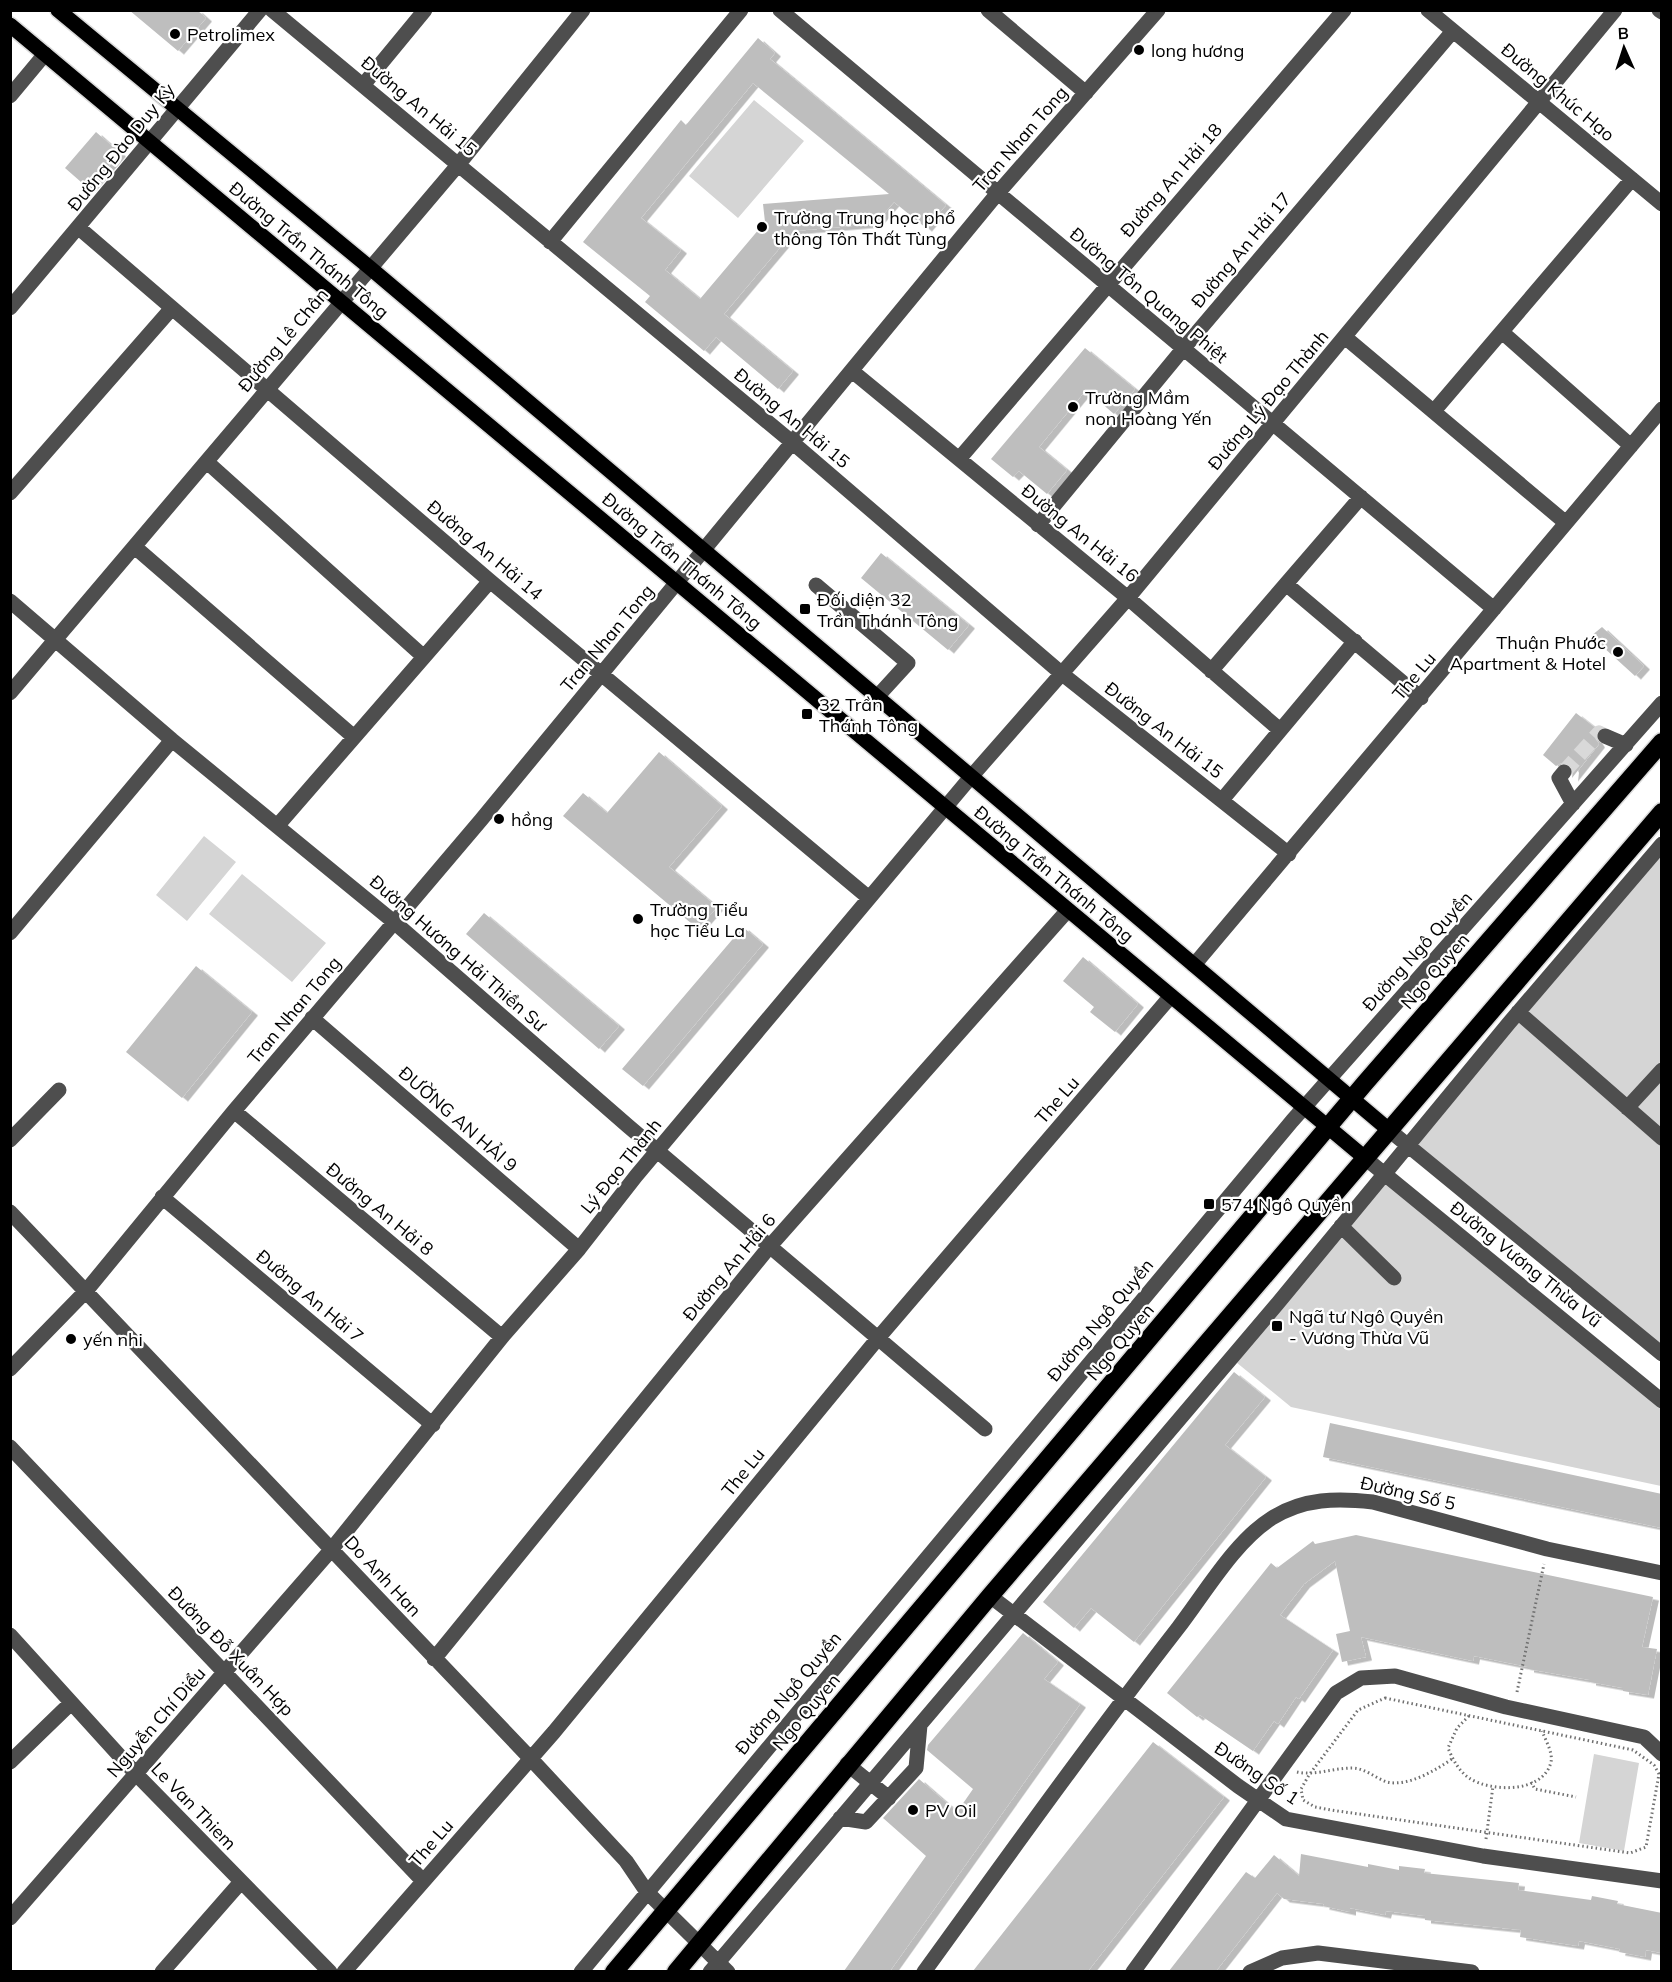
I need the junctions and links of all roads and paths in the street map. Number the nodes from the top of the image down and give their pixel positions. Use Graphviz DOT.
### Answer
graph roads {
  1 [pos="58,10"];
  2 [pos="260,10"];
  3 [pos="272,10"];
  4 [pos="425,10"];
  5 [pos="583,10"];
  6 [pos="741,10"];
  7 [pos="780,10"];
  8 [pos="988,10"];
  9 [pos="1158,10"];
  10 [pos="1344,10"];
  11 [pos="1428,10"];
  12 [pos="1615,10"];
  13 [pos="10,25"];
  14 [pos="1453,31"];
  15 [pos="45,54"];
  16 [pos="364,84"];
  17 [pos="1086,93"];
  18 [pos="10,96"];
  19 [pos="1540,102"];
  20 [pos="177,108"];
  21 [pos="149,141"];
  22 [pos="458,165"];
  23 [pos="1632,179"];
  24 [pos="997,194"];
  25 [pos="1662,204"];
  26 [pos="80,228"];
  27 [pos="550,242"];
  28 [pos="369,267"];
  29 [pos="1107,285"];
  30 [pos="341,301"];
  31 [pos="10,308"];
  32 [pos="172,308"];
  33 [pos="1502,332"];
  34 [pos="1346,338"];
  35 [pos="1183,348"];
  36 [pos="852,371"];
  37 [pos="267,390"];
  38 [pos="1662,409"];
  39 [pos="1434,411"];
  40 [pos="1273,423"];
  41 [pos="793,443"];
  42 [pos="1631,446"];
  43 [pos="960,459"];
  44 [pos="207,462"];
  45 [pos="10,492"];
  46 [pos="1361,497"];
  47 [pos="1566,523"];
  48 [pos="1038,525"];
  49 [pos="136,548"];
  50 [pos="704,551"];
  51 [pos="490,580"];
  52 [pos="678,583"];
  53 [pos="1286,584"];
  54 [pos="816,585"];
  55 [pos="1128,598"];
  56 [pos="10,601"];
  57 [pos="1494,609"];
  58 [pos="54,639"];
  59 [pos="1355,641"];
  60 [pos="423,657"];
  61 [pos="1211,671"];
  62 [pos="603,674"];
  63 [pos="1061,674"];
  64 [pos="10,693"];
  65 [pos="876,698"];
  66 [pos="1421,698"];
  67 [pos="1662,704"];
  68 [pos="1280,730"];
  69 [pos="1605,736"];
  70 [pos="354,737"];
  71 [pos="172,740"];
  72 [pos="1662,742"];
  73 [pos="1626,745"];
  74 [pos="1564,772"];
  75 [pos="970,778"];
  76 [pos="1222,800"];
  77 [pos="1573,804"];
  78 [pos="946,810"];
  79 [pos="1662,812"];
  80 [pos="278,825"];
  81 [pos="1662,844"];
  82 [pos="1289,854"];
  83 [pos="869,898"];
  84 [pos="1068,910"];
  85 [pos="394,922"];
  86 [pos="10,933"];
  87 [pos="1194,965"];
  88 [pos="1171,996"];
  89 [pos="1518,1012"];
  90 [pos="312,1018"];
  91 [pos="1662,1070"];
  92 [pos="1330,1079"];
  93 [pos="59,1090"];
  94 [pos="1353,1099"];
  95 [pos="1305,1106"];
  96 [pos="1627,1108"];
  97 [pos="234,1111"];
  98 [pos="1329,1127"];
  99 [pos="1389,1130"];
  100 [pos="1662,1138"];
  101 [pos="10,1140"];
  102 [pos="1407,1147"];
  103 [pos="657,1151"];
  104 [pos="1365,1158"];
  105 [pos="1384,1174"];
  106 [pos="162,1197"];
  107 [pos="10,1212"];
  108 [pos="1341,1226"];
  109 [pos="770,1246"];
  110 [pos="579,1249"];
  111 [pos="1394,1278"];
  112 [pos="86,1291"];
  113 [pos="502,1337"];
  114 [pos="879,1337"];
  115 [pos="1662,1354"];
  116 [pos="10,1369"];
  117 [pos="1662,1401"];
  118 [pos="433,1425"];
  119 [pos="985,1429"];
  120 [pos="10,1447"];
  121 [pos="1547,1549"];
  122 [pos="331,1550"];
  123 [pos="1662,1573"];
  124 [pos="990,1596"];
  125 [pos="1013,1614"];
  126 [pos="10,1635"];
  127 [pos="434,1659"];
  128 [pos="224,1672"];
  129 [pos="1122,1699"];
  130 [pos="71,1703"];
  131 [pos="1513,1709"];
  132 [pos="1469,1716"];
  133 [pos="920,1725"];
  134 [pos="1542,1731"];
  135 [pos="1662,1754"];
  136 [pos="531,1759"];
  137 [pos="1452,1759"];
  138 [pos="10,1762"];
  139 [pos="847,1764"];
  140 [pos="1281,1768"];
  141 [pos="137,1775"];
  142 [pos="1309,1775"];
  143 [pos="1531,1782"];
  144 [pos="870,1783"];
  145 [pos="1493,1786"];
  146 [pos="1576,1797"];
  147 [pos="889,1798"];
  148 [pos="1257,1800"];
  149 [pos="840,1818"];
  150 [pos="1487,1833"];
  151 [pos="1483,1856"];
  152 [pos="423,1881"];
  153 [pos="1661,1881"];
  154 [pos="240,1883"];
  155 [pos="647,1892"];
  156 [pos="666,1910"];
  157 [pos="10,1918"];
  158 [pos="699,1945"];
  159 [pos="719,1969"];
  160 [pos="162,1971"];
  161 [pos="330,1971"];
  162 [pos="344,1971"];
  163 [pos="581,1971"];
  164 [pos="614,1971"];
  165 [pos="676,1971"];
  166 [pos="924,1971"];
  167 [pos="1133,1971"];
  168 [pos="1250,1971"];
  169 [pos="1472,1971"];
  1 -- 20 [label="main road, Đường Trần Thánh Tông"];
  2 -- 20 [label="street, Đường Đào Duy Kỳ"];
  3 -- 16 [label="street, Đường An Hải 15"];
  4 -- 16 [label="street"];
  5 -- 22 [label="street, Đường Lê Chân"];
  6 -- 27 [label="street"];
  7 -- 24 [label="street, Đường Tôn Quang Phiệt"];
  8 -- 17 [label="street"];
  9 -- 17 [label="street, Tran Nhan Tong"];
  10 -- 29 [label="street, Đường An Hải 18"];
  11 -- 14 [label="street, Đường Khúc Hạo"];
  12 -- 19 [label="street, Đường Lý Đạo Thành"];
  13 -- 15 [label="main road, Đường Trần Thánh Tông"];
  14 -- 19 [label="street, Đường Khúc Hạo"];
  14 -- 35 [label="street, Đường An Hải 17"];
  15 -- 18 [label="street"];
  15 -- 21 [label="main road, Đường Trần Thánh Tông"];
  16 -- 22 [label="street, Đường An Hải 15"];
  17 -- 24 [label="street, Tran Nhan Tong"];
  19 -- 23 [label="street, Đường Khúc Hạo"];
  19 -- 34 [label="street, Đường Lý Đạo Thành"];
  20 -- 21 [label="street, Đường Đào Duy Kỳ"];
  20 -- 28 [label="main road, Đường Trần Thánh Tông"];
  21 -- 26 [label="street, Đường Đào Duy Kỳ"];
  21 -- 30 [label="main road, Đường Trần Thánh Tông"];
  22 -- 27 [label="street, Đường An Hải 15"];
  22 -- 28 [label="street, Đường Lê Chân"];
  23 -- 25 [label="street, Đường Khúc Hạo"];
  23 -- 33 [label="street"];
  24 -- 29 [label="street, Đường Tôn Quang Phiệt"];
  24 -- 36 [label="street, Tran Nhan Tong"];
  26 -- 31 [label="street, Đường Đào Duy Kỳ"];
  26 -- 32 [label="street, Đường An Hải 14"];
  27 -- 41 [label="street, Đường An Hải 15"];
  28 -- 30 [label="street, Đường Lê Chân"];
  28 -- 50 [label="main road, Đường Trần Thánh Tông"];
  29 -- 35 [label="street, Đường Tôn Quang Phiệt"];
  29 -- 43 [label="street, Đường An Hải 18"];
  30 -- 37 [label="street, Đường Lê Chân"];
  30 -- 52 [label="main road, Đường Trần Thánh Tông"];
  32 -- 37 [label="street, Đường An Hải 14"];
  32 -- 45 [label="street"];
  33 -- 39 [label="street"];
  33 -- 42 [label="street"];
  34 -- 39 [label="street"];
  34 -- 40 [label="street, Đường Lý Đạo Thành"];
  35 -- 40 [label="street, Đường Tôn Quang Phiệt"];
  35 -- 48 [label="street, Đường An Hải 17"];
  36 -- 41 [label="street, Tran Nhan Tong"];
  36 -- 43 [label="street, Đường An Hải 16"];
  37 -- 44 [label="street, Đường Lê Chân"];
  37 -- 51 [label="street, Đường An Hải 14"];
  38 -- 42 [label="street, The Lu"];
  39 -- 47 [label="street"];
  40 -- 46 [label="street, Đường Tôn Quang Phiệt"];
  40 -- 55 [label="street, Đường Lý Đạo Thành"];
  41 -- 50 [label="street, Tran Nhan Tong"];
  41 -- 63 [label="street, Đường An Hải 15"];
  42 -- 47 [label="street, The Lu"];
  43 -- 48 [label="street, Đường An Hải 16"];
  44 -- 49 [label="street, Đường Lê Chân"];
  44 -- 60 [label="street"];
  46 -- 53 [label="street"];
  46 -- 57 [label="street, Đường Tôn Quang Phiệt"];
  47 -- 57 [label="street, The Lu"];
  48 -- 55 [label="street, Đường An Hải 16"];
  49 -- 58 [label="street, Đường Lê Chân"];
  49 -- 70 [label="street"];
  50 -- 52 [label="street, Tran Nhan Tong"];
  50 -- 65 [label="main road, Đường Trần Thánh Tông"];
  51 -- 60 [label="street"];
  51 -- 62 [label="street, Đường An Hải 14"];
  52 -- 62 [label="street, Tran Nhan Tong"];
  52 -- 78 [label="main road, Đường Trần Thánh Tông"];
  53 -- 59 [label="street"];
  53 -- 61 [label="street"];
  54 -- 65 [label="street"];
  55 -- 61 [label="street, Đường An Hải 16"];
  55 -- 63 [label="street, Đường Lý Đạo Thành"];
  56 -- 58 [label="street, Đường Hương Hải Thiền Sư"];
  57 -- 66 [label="street, The Lu"];
  58 -- 64 [label="street, Đường Lê Chân"];
  58 -- 71 [label="street, Đường Hương Hải Thiền Sư"];
  59 -- 66 [label="street"];
  59 -- 68 [label="street"];
  60 -- 70 [label="street"];
  61 -- 68 [label="street, Đường An Hải 16"];
  62 -- 83 [label="street, Đường An Hải 14"];
  62 -- 85 [label="street, Tran Nhan Tong"];
  63 -- 75 [label="street, Đường Lý Đạo Thành"];
  63 -- 76 [label="street, Đường An Hải 15"];
  65 -- 75 [label="main road, Đường Trần Thánh Tông"];
  66 -- 82 [label="street, The Lu"];
  67 -- 73 [label="street, Đường Ngô Quyền"];
  68 -- 76 [label="street"];
  69 -- 73 [label="street"];
  70 -- 80 [label="street"];
  71 -- 80 [label="street, Đường Hương Hải Thiền Sư"];
  71 -- 86 [label="street"];
  72 -- 94 [label="highway, Ngo Quyen"];
  73 -- 77 [label="street, Đường Ngô Quyền"];
  74 -- 77 [label="street"];
  75 -- 78 [label="street, Đường Lý Đạo Thành"];
  75 -- 87 [label="main road, Đường Trần Thánh Tông"];
  76 -- 82 [label="street, Đường An Hải 15"];
  77 -- 92 [label="street, Đường Ngô Quyền"];
  78 -- 83 [label="street, Lý Đạo Thành"];
  78 -- 84 [label="main road, Đường Trần Thánh Tông"];
  79 -- 99 [label="highway"];
  80 -- 85 [label="street, Đường Hương Hải Thiền Sư"];
  81 -- 89 [label="street"];
  82 -- 87 [label="street, The Lu"];
  83 -- 103 [label="street, Lý Đạo Thành"];
  84 -- 88 [label="main road, Đường Trần Thánh Tông"];
  84 -- 109 [label="street, Đường An Hải 6"];
  85 -- 90 [label="street, Tran Nhan Tong"];
  85 -- 103 [label="street, Đường Hương Hải Thiền Sư"];
  87 -- 92 [label="main road, Đường Trần Thánh Tông"];
  88 -- 95 [label="main road, Đường Trần Thánh Tông"];
  88 -- 114 [label="street, The Lu"];
  89 -- 96 [label="street"];
  89 -- 102 [label="street"];
  90 -- 97 [label="street, Tran Nhan Tong"];
  90 -- 110 [label="street, ĐƯỜNG AN HẢl 9"];
  91 -- 96 [label="street"];
  92 -- 94 [label="main road, Đường Trần Thánh Tông"];
  92 -- 95 [label="street, Đường Ngô Quyền"];
  93 -- 101 [label="street"];
  94 -- 98 [label="highway, Ngo Quyen"];
  94 -- 99 [label="main road, Đường Trần Thánh Tông"];
  95 -- 98 [label="main road, Đường Trần Thánh Tông"];
  95 -- 155 [label="street, Đường Ngô Quyền"];
  96 -- 100 [label="street"];
  97 -- 106 [label="street, Tran Nhan Tong"];
  97 -- 113 [label="street, Đường An Hải 8"];
  98 -- 104 [label="main road, Đường Trần Thánh Tông"];
  98 -- 156 [label="highway, Ngo Quyen"];
  99 -- 102 [label="street, Đường Vương Thừa Vũ"];
  99 -- 104 [label="highway"];
  102 -- 105 [label="street"];
  102 -- 115 [label="street, Đường Vương Thừa Vũ"];
  103 -- 109 [label="street, Đường Hương Hải Thiền Sư"];
  103 -- 110 [label="street, Lý Đạo Thành"];
  104 -- 105 [label="street, Đường Vương Thừa Vũ"];
  104 -- 124 [label="highway"];
  105 -- 108 [label="street"];
  105 -- 117 [label="street, Đường Vương Thừa Vũ"];
  106 -- 112 [label="street, Tran Nhan Tong"];
  106 -- 118 [label="street, Đường An Hải 7"];
  107 -- 112 [label="street, Do Anh Han"];
  108 -- 111 [label="street"];
  108 -- 125 [label="street"];
  109 -- 114 [label="street, Đường Hương Hải Thiền Sư"];
  109 -- 127 [label="street, Đường An Hải 6"];
  110 -- 113 [label="street, Lý Đạo Thành"];
  112 -- 116 [label="street, Tran Nhan Tong"];
  112 -- 122 [label="street, Do Anh Han"];
  113 -- 118 [label="street, Lý Đạo Thành"];
  114 -- 119 [label="street, Đường Hương Hải Thiền Sư"];
  114 -- 136 [label="street, The Lu"];
  118 -- 122 [label="street, Lý Đạo Thành"];
  120 -- 128 [label="street, Đường Đỗ Xuân Hợp"];
  121 -- 123 [label="street, Đường Số 5"];
  121 -- 129 [label="street, Đường Số 5"];
  121 -- 131 [label="path"];
  122 -- 127 [label="street, Do Anh Han"];
  122 -- 128 [label="street, Nguyễn Chí Diểu"];
  124 -- 125 [label="street, Đường Số 1"];
  124 -- 139 [label="highway"];
  125 -- 129 [label="street, Đường Số 1"];
  125 -- 133 [label="street"];
  126 -- 130 [label="street, Le Van Thiem"];
  127 -- 136 [label="street, Do Anh Han"];
  128 -- 141 [label="street, Nguyễn Chí Diểu"];
  128 -- 152 [label="street, Đường Đỗ Xuân Hợp"];
  129 -- 148 [label="street, Đường Số 1"];
  129 -- 166 [label="street, Đường Số 5"];
  130 -- 138 [label="street"];
  130 -- 141 [label="street, Le Van Thiem"];
  131 -- 135 [label="street"];
  131 -- 140 [label="street"];
  132 -- 134 [label="path"];
  132 -- 137 [label="path"];
  132 -- 142 [label="path"];
  133 -- 144 [label="street"];
  133 -- 147 [label="street"];
  134 -- 143 [label="path"];
  134 -- 150 [label="path"];
  136 -- 152 [label="street, The Lu"];
  136 -- 155 [label="street, Do Anh Han"];
  137 -- 142 [label="path"];
  137 -- 145 [label="path"];
  139 -- 144 [label="street"];
  139 -- 158 [label="highway"];
  140 -- 142 [label="path"];
  140 -- 148 [label="street"];
  141 -- 154 [label="street, Le Van Thiem"];
  141 -- 157 [label="street, Nguyễn Chí Diểu"];
  142 -- 150 [label="path"];
  143 -- 145 [label="path"];
  143 -- 146 [label="path"];
  144 -- 147 [label="street"];
  144 -- 149 [label="street"];
  145 -- 150 [label="path"];
  147 -- 149 [label="street"];
  148 -- 151 [label="street, Đường Số 1"];
  148 -- 167 [label="street"];
  149 -- 159 [label="street"];
  150 -- 151 [label="path"];
  151 -- 153 [label="street, Đường Số 1"];
  152 -- 162 [label="street, The Lu"];
  154 -- 160 [label="street"];
  154 -- 161 [label="street, Le Van Thiem"];
  155 -- 156 [label="street, Do Anh Han"];
  155 -- 163 [label="street, Đường Ngô Quyền"];
  156 -- 158 [label="street, Do Anh Han"];
  156 -- 164 [label="highway, Ngo Quyen"];
  158 -- 159 [label="street, Do Anh Han"];
  158 -- 165 [label="highway"];
  168 -- 169 [label="street"];
}
